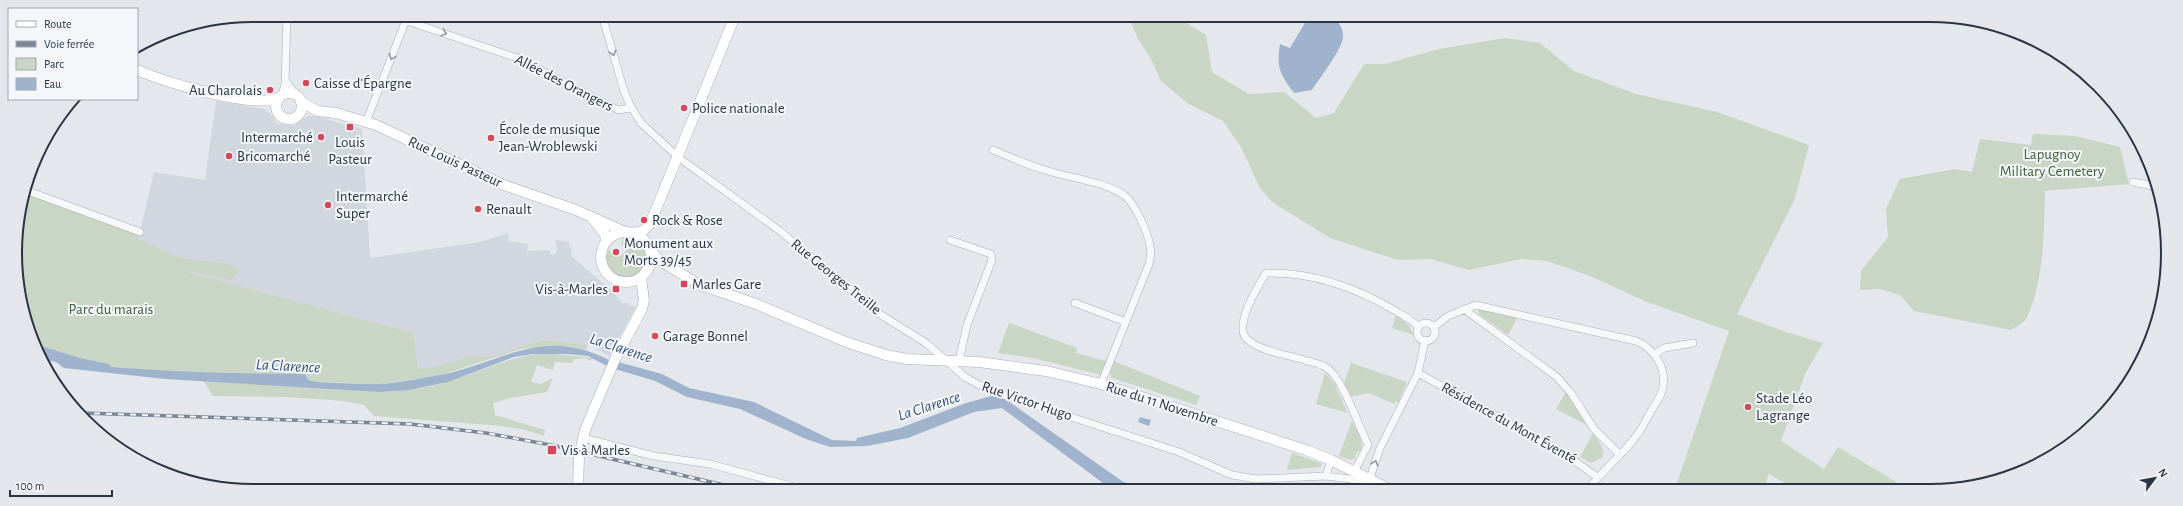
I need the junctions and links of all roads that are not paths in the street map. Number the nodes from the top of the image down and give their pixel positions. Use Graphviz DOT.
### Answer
graph roads {
  1 [pos="287,22"];
  2 [pos="406,22"];
  3 [pos="419,22"];
  4 [pos="604,22"];
  5 [pos="733,22"];
  6 [pos="138,70"];
  7 [pos="285,78"];
  8 [pos="280,97"];
  9 [pos="298,99"];
  10 [pos="261,101"];
  11 [pos="276,108"];
  12 [pos="631,108"];
  13 [pos="318,111"];
  14 [pos="298,115"];
  15 [pos="366,122"];
  16 [pos="994,150"];
  17 [pos="678,157"];
  18 [pos="2133,182"];
  19 [pos="2151,186"];
  20 [pos="30,192"];
  21 [pos="591,216"];
  22 [pos="650,224"];
  23 [pos="140,232"];
  24 [pos="629,233"];
  25 [pos="950,240"];
  26 [pos="606,242"];
  27 [pos="650,249"];
  28 [pos="670,268"];
  29 [pos="644,274"];
  30 [pos="624,282"];
  31 [pos="643,296"];
  32 [pos="1076,303"];
  33 [pos="1464,309"];
  34 [pos="1126,322"];
  35 [pos="1419,327"];
  36 [pos="1434,327"];
  37 [pos="1425,340"];
  38 [pos="1693,343"];
  39 [pos="1655,354"];
  40 [pos="947,361"];
  41 [pos="959,361"];
  42 [pos="1418,373"];
  43 [pos="1101,384"];
  44 [pos="582,438"];
  45 [pos="1368,445"];
  46 [pos="1380,448"];
  47 [pos="1620,455"];
  48 [pos="1332,460"];
  49 [pos="1355,470"];
  50 [pos="1326,476"];
  51 [pos="1597,477"];
  52 [pos="1370,478"];
  53 [pos="578,484"];
  54 [pos="784,484"];
  55 [pos="1380,484"];
  56 [pos="1592,484"];
  1 -- 7 [label="street"];
  2 -- 15 [label="street, one-way"];
  3 -- 12 [label="street, Allée des Orangers, one-way"];
  4 -- 12 [label="street, Rue Georges Treille, one-way"];
  5 -- 17 [label="main road"];
  6 -- 10 [label="main road"];
  7 -- 8 [label="street"];
  7 -- 9 [label="street"];
  8 -- 9 [label="main road"];
  8 -- 10 [label="main road"];
  8 -- 11 [label="main road"];
  9 -- 13 [label="main road, Rue Louis Pasteur"];
  9 -- 14 [label="main road"];
  10 -- 11 [label="main road"];
  11 -- 14 [label="main road"];
  12 -- 17 [label="street, Rue Georges Treille"];
  13 -- 14 [label="main road, Rue Louis Pasteur"];
  13 -- 15 [label="main road, Rue Louis Pasteur"];
  15 -- 21 [label="main road, Rue Louis Pasteur"];
  16 -- 34 [label="street"];
  17 -- 22 [label="main road"];
  17 -- 40 [label="street, Rue Georges Treille"];
  18 -- 19 [label="street"];
  20 -- 23 [label="street"];
  21 -- 24 [label="main road, Rue Louis Pasteur"];
  21 -- 26 [label="main road"];
  22 -- 24 [label="main road"];
  22 -- 27 [label="main road"];
  24 -- 26 [label="main road"];
  24 -- 27 [label="main road"];
  25 -- 41 [label="street"];
  26 -- 30 [label="main road"];
  27 -- 28 [label="main road"];
  27 -- 29 [label="main road"];
  28 -- 29 [label="main road"];
  28 -- 40 [label="main road"];
  29 -- 30 [label="main road"];
  29 -- 31 [label="main road"];
  30 -- 31 [label="main road"];
  31 -- 44 [label="main road"];
  32 -- 34 [label="street"];
  33 -- 36 [label="street"];
  33 -- 39 [label="street"];
  33 -- 47 [label="street"];
  34 -- 43 [label="street"];
  35 -- 36 [label="street"];
  35 -- 37 [label="street"];
  35 -- 45 [label="street"];
  36 -- 37 [label="street"];
  37 -- 42 [label="street"];
  38 -- 39 [label="street"];
  39 -- 47 [label="street"];
  40 -- 41 [label="main road, Rue du 11 Novembre"];
  40 -- 50 [label="street, Rue Victor Hugo"];
  41 -- 43 [label="main road, Rue du 11 Novembre"];
  42 -- 46 [label="street"];
  42 -- 51 [label="street, Résidence du Mont Éventé"];
  43 -- 48 [label="main road, Rue du 11 Novembre"];
  44 -- 53 [label="main road"];
  44 -- 54 [label="street"];
  45 -- 46 [label="street"];
  45 -- 49 [label="street"];
  52 -- 46 [label="street, one-way"];
  47 -- 51 [label="street"];
  48 -- 49 [label="main road, Rue du 11 Novembre"];
  48 -- 50 [label="street"];
  49 -- 52 [label="main road, Rue du 11 Novembre"];
  50 -- 52 [label="street, Rue Victor Hugo"];
  51 -- 56 [label="street"];
  52 -- 55 [label="main road, Rue du 11 Novembre"];
}
